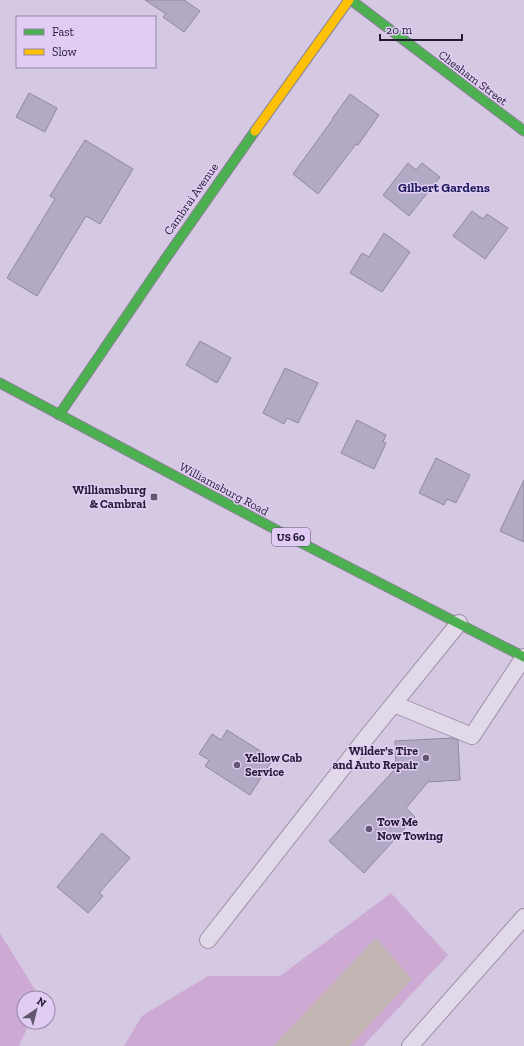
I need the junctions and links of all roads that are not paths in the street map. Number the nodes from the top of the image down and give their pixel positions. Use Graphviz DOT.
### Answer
graph roads {
  1 [pos="350,0"];
  2 [pos="524,131"];
  3 [pos="0,383"];
  4 [pos="59,415"];
  5 [pos="459,623"];
  6 [pos="524,657"];
  7 [pos="394,704"];
  8 [pos="524,917"];
  9 [pos="208,940"];
  10 [pos="410,1046"];
  1 -- 2 [label="street, Chesham Street"];
  1 -- 4 [label="street, Cambrai Avenue"];
  3 -- 4 [label="street, Williamsburg Road / US 60"];
  4 -- 5 [label="street, Williamsburg Road / US 60"];
  5 -- 6 [label="street, Williamsburg Road / US 60"];
  5 -- 7 [label="lane"];
  6 -- 7 [label="lane"];
  7 -- 9 [label="lane"];
  8 -- 10 [label="lane"];
}
